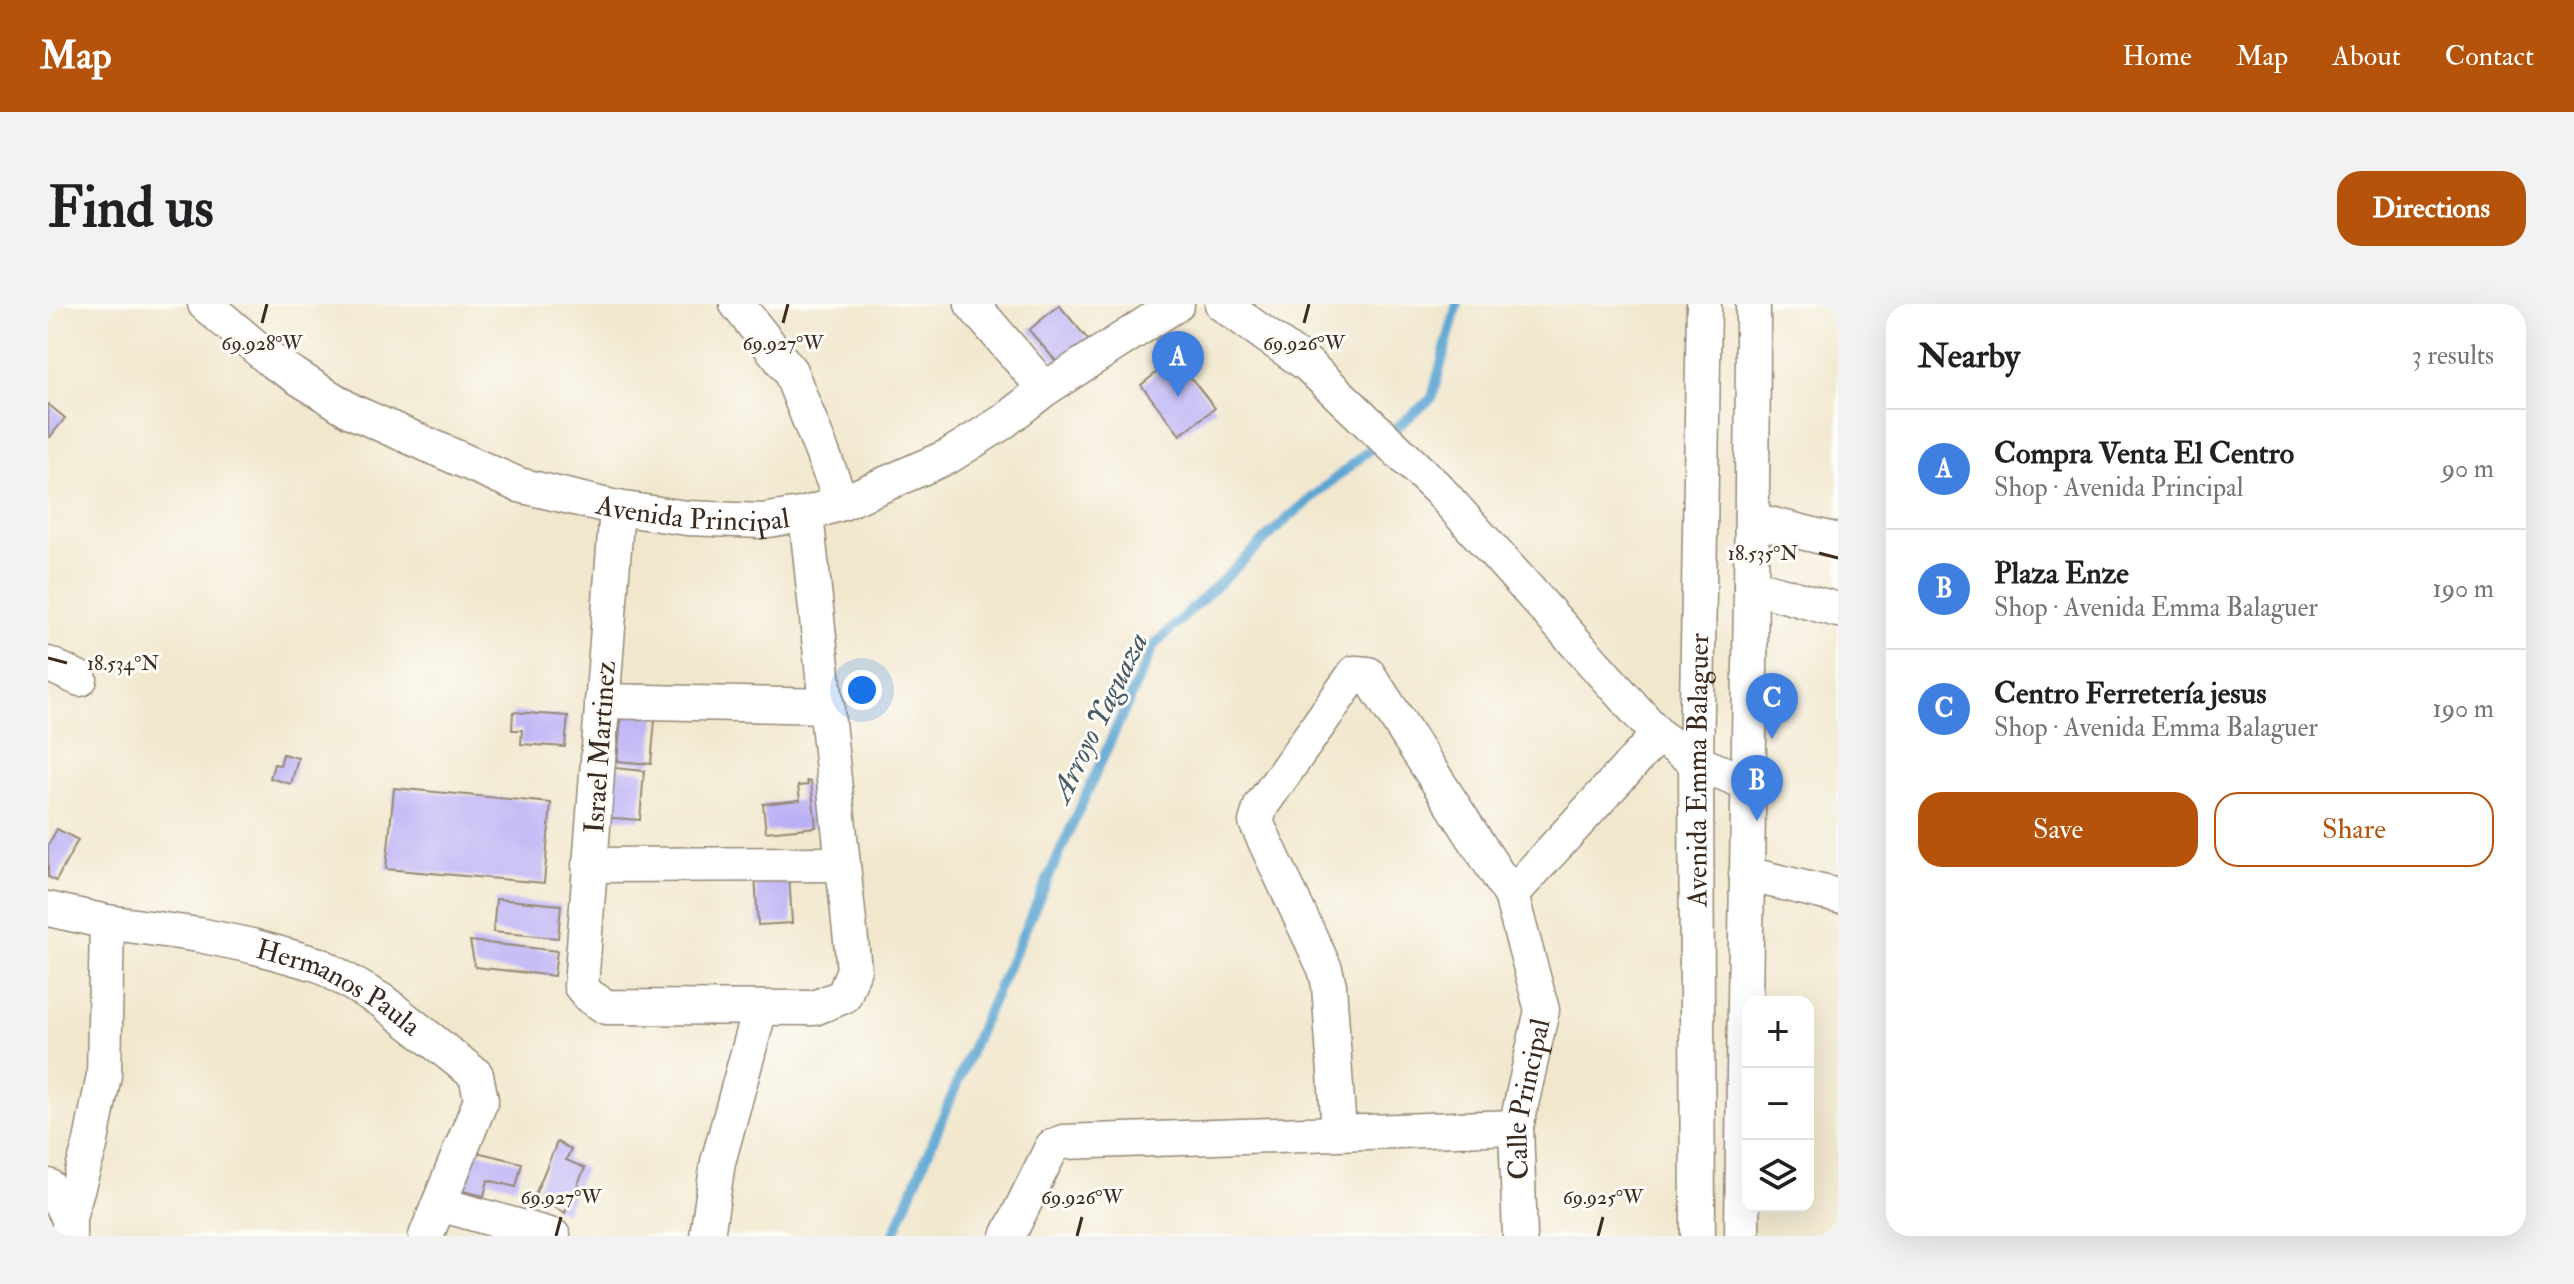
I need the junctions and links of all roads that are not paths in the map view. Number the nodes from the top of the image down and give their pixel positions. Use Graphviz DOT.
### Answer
graph roads {
  1 [pos="205,304"];
  2 [pos="737,304"];
  3 [pos="972,304"];
  4 [pos="1177,304"];
  5 [pos="1222,304"];
  6 [pos="1704,304"];
  7 [pos="1753,304"];
  8 [pos="1045,389"];
  9 [pos="842,503"];
  10 [pos="617,508"];
  11 [pos="806,514"];
  12 [pos="1753,520"];
  13 [pos="1838,541"];
  14 [pos="1751,586"];
  15 [pos="1838,610"];
  16 [pos="48,664"];
  17 [pos="80,679"];
  18 [pos="602,701"];
  19 [pos="827,706"];
  20 [pos="1658,735"];
  21 [pos="1696,762"];
  22 [pos="1747,783"];
  23 [pos="843,864"];
  24 [pos="589,865"];
  25 [pos="1746,874"];
  26 [pos="1511,895"];
  27 [pos="1838,896"];
  28 [pos="48,909"];
  29 [pos="107,922"];
  30 [pos="760,1009"];
  31 [pos="1516,1127"];
  32 [pos="1339,1132"];
  33 [pos="48,1186"];
  34 [pos="439,1204"];
  35 [pos="69,1227"];
  36 [pos="426,1236"];
  37 [pos="553,1236"];
  38 [pos="707,1236"];
  39 [pos="1008,1236"];
  40 [pos="1520,1236"];
  41 [pos="1698,1236"];
  42 [pos="1742,1236"];
  1 -- 10 [label="street, Avenida Principal"];
  2 -- 9 [label="street"];
  3 -- 8 [label="street"];
  4 -- 8 [label="street, Avenida Principal"];
  5 -- 20 [label="street"];
  6 -- 21 [label="street, Avenida Emma Balaguer"];
  7 -- 12 [label="street, Avenida Emma Balaguer"];
  8 -- 9 [label="street, Avenida Principal"];
  9 -- 11 [label="street, Avenida Principal"];
  10 -- 11 [label="street, Avenida Principal"];
  10 -- 18 [label="street, Israel Martinez"];
  11 -- 19 [label="street"];
  12 -- 13 [label="street"];
  12 -- 14 [label="street, Avenida Emma Balaguer"];
  14 -- 15 [label="street"];
  14 -- 22 [label="street, Avenida Emma Balaguer"];
  16 -- 17 [label="street"];
  18 -- 19 [label="street"];
  18 -- 24 [label="street, Israel Martinez"];
  19 -- 23 [label="street"];
  20 -- 21 [label="street"];
  20 -- 26 [label="street"];
  21 -- 22 [label="street"];
  21 -- 41 [label="street, Avenida Emma Balaguer"];
  22 -- 25 [label="street, Avenida Emma Balaguer"];
  23 -- 24 [label="street"];
  23 -- 30 [label="street"];
  24 -- 30 [label="street, Israel Martinez"];
  25 -- 27 [label="street"];
  25 -- 42 [label="street, Avenida Emma Balaguer"];
  26 -- 31 [label="street, Calle Principal"];
  26 -- 32 [label="street, Calle Principal"];
  28 -- 29 [label="street, Hermanos Paula"];
  29 -- 34 [label="street, Hermanos Paula"];
  29 -- 35 [label="street"];
  30 -- 38 [label="street"];
  31 -- 32 [label="street"];
  31 -- 40 [label="street, Calle Principal"];
  32 -- 39 [label="street"];
  33 -- 35 [label="street"];
  34 -- 36 [label="street, Hermanos Paula"];
  34 -- 37 [label="street"];
}
